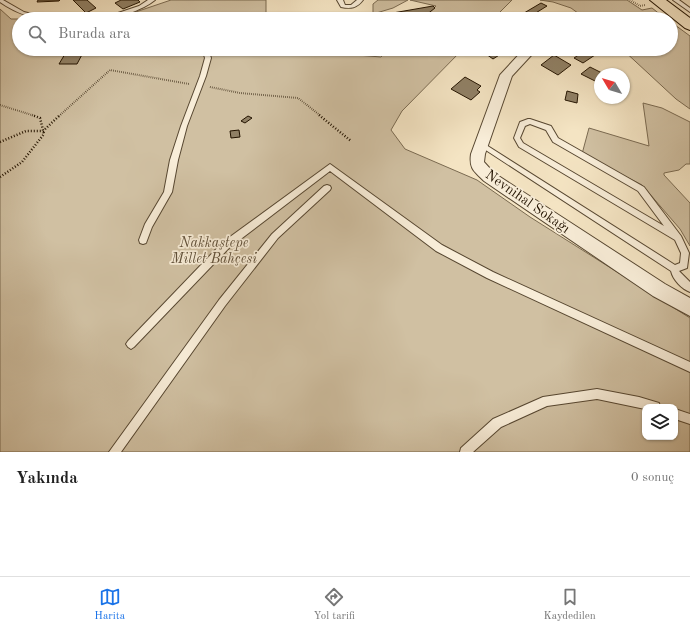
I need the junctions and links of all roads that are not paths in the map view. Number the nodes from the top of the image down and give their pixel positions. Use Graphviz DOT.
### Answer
graph roads {
  1 [pos="0,0"];
  2 [pos="152,0"];
  3 [pos="340,0"];
  4 [pos="360,0"];
  5 [pos="658,0"];
  6 [pos="670,0"];
  7 [pos="676,0"];
  8 [pos="690,10"];
  9 [pos="17,12"];
  10 [pos="125,12"];
  11 [pos="674,12"];
  12 [pos="678,15"];
  13 [pos="690,16"];
  14 [pos="690,24"];
  15 [pos="207,56"];
  16 [pos="524,56"];
  17 [pos="481,145"];
  18 [pos="326,188"];
  19 [pos="678,238"];
  20 [pos="143,240"];
  21 [pos="674,269"];
  22 [pos="690,288"];
  23 [pos="690,307"];
  24 [pos="131,344"];
  25 [pos="690,367"];
  26 [pos="645,404"];
  27 [pos="678,415"];
  28 [pos="690,418"];
  29 [pos="114,452"];
  30 [pos="466,452"];
  1 -- 9 [label="lane"];
  2 -- 10 [label="lane"];
  3 -- 4 [label="lane"];
  5 -- 11 [label="main road"];
  6 -- 13 [label="main road"];
  7 -- 8 [label="lane"];
  12 -- 14 [label="main road"];
  15 -- 20 [label="lane"];
  16 -- 17 [label="street, Nevnihal Sokağı"];
  17 -- 21 [label="lane"];
  17 -- 23 [label="street, Nevnihal Sokağı"];
  18 -- 29 [label="lane"];
  19 -- 19 [label="lane"];
  19 -- 21 [label="lane"];
  21 -- 22 [label="lane"];
  24 -- 25 [label="lane"];
  26 -- 30 [label="lane"];
  27 -- 28 [label="lane"];
}
